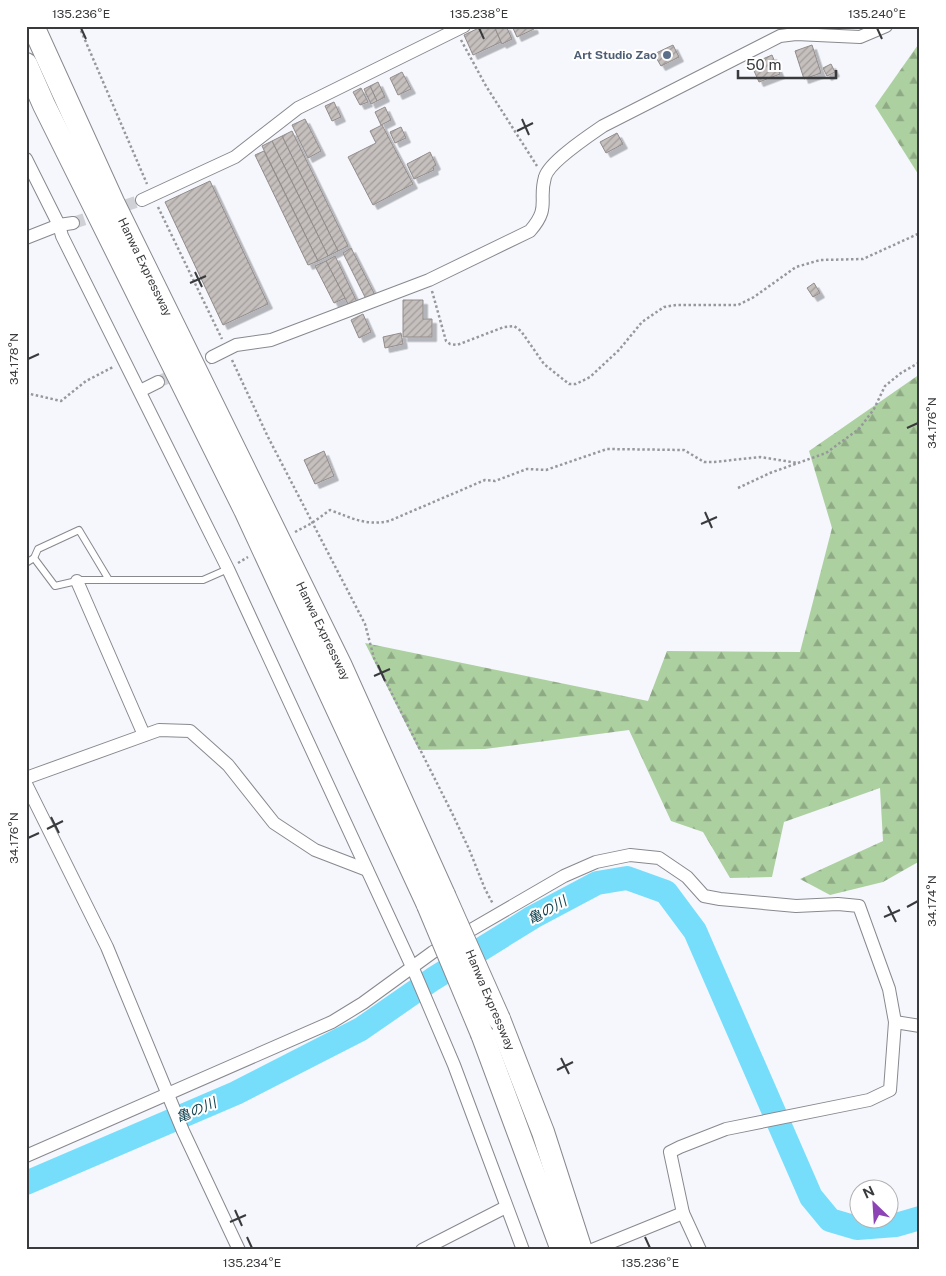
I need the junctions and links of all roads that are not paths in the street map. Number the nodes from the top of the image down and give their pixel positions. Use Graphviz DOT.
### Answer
graph roads {
  1 [pos="33,26"];
  2 [pos="886,26"];
  3 [pos="460,28"];
  4 [pos="26,64"];
  5 [pos="26,159"];
  6 [pos="147,198"];
  7 [pos="72,223"];
  8 [pos="59,225"];
  9 [pos="26,238"];
  10 [pos="212,357"];
  11 [pos="158,382"];
  12 [pos="140,392"];
  13 [pos="34,558"];
  14 [pos="26,562"];
  15 [pos="228,569"];
  16 [pos="109,580"];
  17 [pos="77,581"];
  18 [pos="144,735"];
  19 [pos="27,784"];
  20 [pos="367,870"];
  21 [pos="436,900"];
  22 [pos="413,970"];
  23 [pos="895,1022"];
  24 [pos="920,1026"];
  25 [pos="167,1094"];
  26 [pos="26,1156"];
  27 [pos="556,1205"];
  28 [pos="506,1207"];
  29 [pos="683,1213"];
  30 [pos="239,1250"];
  31 [pos="422,1250"];
  32 [pos="523,1250"];
  33 [pos="562,1250"];
  34 [pos="581,1250"];
  35 [pos="592,1250"];
  36 [pos="700,1250"];
  1 -- 21 [label="highway, Hanwa Expressway"];
  2 -- 10 [label="street"];
  3 -- 6 [label="street"];
  4 -- 21 [label="highway, Hanwa Expressway"];
  5 -- 8 [label="street"];
  7 -- 8 [label="street"];
  8 -- 9 [label="street"];
  8 -- 12 [label="street"];
  11 -- 12 [label="street"];
  12 -- 15 [label="street"];
  13 -- 14 [label="lane"];
  13 -- 16 [label="lane"];
  13 -- 17 [label="lane"];
  15 -- 16 [label="lane"];
  15 -- 20 [label="street"];
  16 -- 17 [label="lane"];
  17 -- 18 [label="street"];
  18 -- 19 [label="street"];
  18 -- 20 [label="street"];
  19 -- 25 [label="street"];
  20 -- 22 [label="street"];
  21 -- 27 [label="highway, Hanwa Expressway, bridge"];
  21 -- 27 [label="highway, Hanwa Expressway, bridge"];
  22 -- 23 [label="street"];
  22 -- 25 [label="street"];
  22 -- 28 [label="street"];
  23 -- 24 [label="street"];
  23 -- 29 [label="street"];
  25 -- 26 [label="street"];
  25 -- 30 [label="street"];
  27 -- 33 [label="highway, Hanwa Expressway"];
  27 -- 34 [label="highway, Hanwa Expressway"];
  28 -- 31 [label="street"];
  28 -- 32 [label="street"];
  29 -- 35 [label="street"];
  29 -- 36 [label="street"];
}
